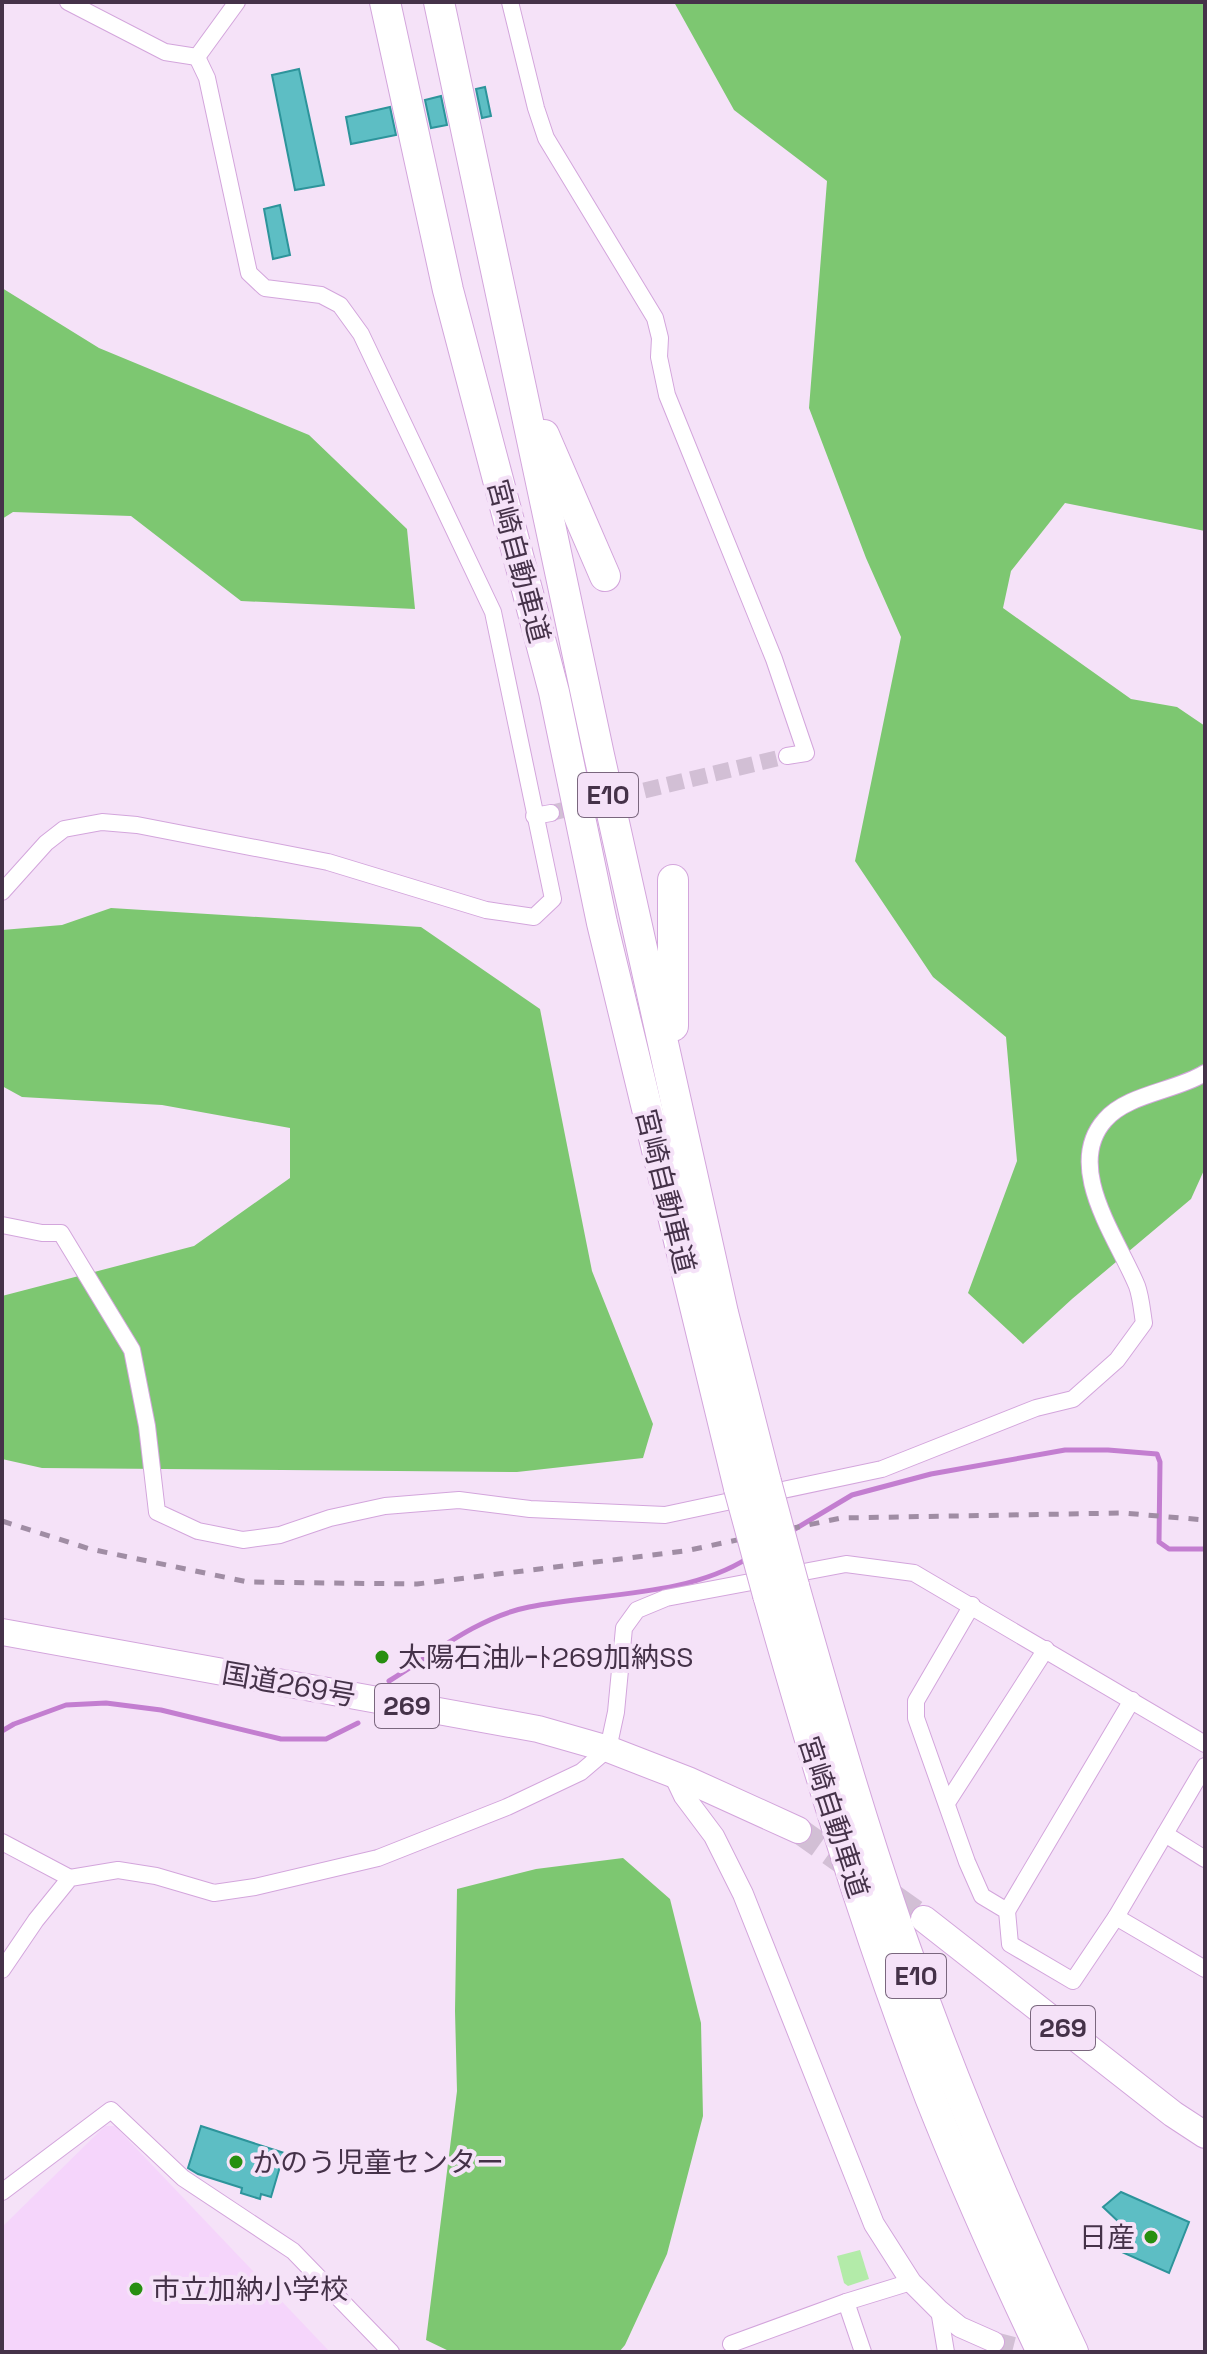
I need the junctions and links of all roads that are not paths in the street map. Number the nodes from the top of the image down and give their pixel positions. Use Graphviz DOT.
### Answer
graph roads {
  1 [pos="68,2"];
  2 [pos="237,2"];
  3 [pos="385,2"];
  4 [pos="439,2"];
  5 [pos="510,2"];
  6 [pos="197,57"];
  7 [pos="518,375"];
  8 [pos="605,576"];
  9 [pos="787,756"];
  10 [pos="673,880"];
  11 [pos="2,892"];
  12 [pos="1205,1073"];
  13 [pos="673,1078"];
  14 [pos="2,1225"];
  15 [pos="753,1485"];
  16 [pos="781,1591"];
  17 [pos="972,1605"];
  18 [pos="2,1632"];
  19 [pos="1046,1649"];
  20 [pos="1132,1700"];
  21 [pos="1205,1744"];
  22 [pos="608,1749"];
  23 [pos="1205,1766"];
  24 [pos="674,1775"];
  25 [pos="947,1803"];
  26 [pos="798,1830"];
  27 [pos="1165,1834"];
  28 [pos="2,1842"];
  29 [pos="1205,1859"];
  30 [pos="70,1878"];
  31 [pos="1007,1911"];
  32 [pos="1116,1917"];
  33 [pos="924,1919"];
  34 [pos="1205,1969"];
  35 [pos="2,1970"];
  36 [pos="1205,2135"];
  37 [pos="2,2192"];
  38 [pos="911,2282"];
  39 [pos="846,2302"];
  40 [pos="939,2310"];
  41 [pos="994,2342"];
  42 [pos="731,2344"];
  43 [pos="391,2352"];
  44 [pos="863,2352"];
  45 [pos="946,2352"];
  46 [pos="1042,2352"];
  47 [pos="1073,2352"];
  1 -- 6 [label="street"];
  2 -- 6 [label="street"];
  3 -- 15 [label="highway, 宮崎自動車道 / E10"];
  4 -- 7 [label="highway, 宮崎自動車道 / E10"];
  5 -- 9 [label="street"];
  6 -- 11 [label="street"];
  7 -- 8 [label="highway"];
  7 -- 13 [label="highway, 宮崎自動車道 / E10"];
  10 -- 13 [label="highway"];
  12 -- 14 [label="street"];
  13 -- 15 [label="highway, 宮崎自動車道 / E10"];
  15 -- 16 [label="highway, 宮崎自動車道 / E10, bridge"];
  16 -- 46 [label="highway, 宮崎自動車道 / E10"];
  16 -- 47 [label="highway, 宮崎自動車道 / E10"];
  17 -- 19 [label="street"];
  17 -- 22 [label="street"];
  17 -- 25 [label="street"];
  18 -- 22 [label="highway, 国道269号 / 269"];
  19 -- 20 [label="street"];
  19 -- 25 [label="street"];
  20 -- 21 [label="street"];
  20 -- 31 [label="street"];
  22 -- 24 [label="highway, 国道269号 / 269"];
  22 -- 30 [label="street"];
  23 -- 27 [label="street"];
  24 -- 26 [label="highway, 国道269号 / 269"];
  24 -- 38 [label="street"];
  25 -- 31 [label="street"];
  27 -- 29 [label="street"];
  27 -- 32 [label="street"];
  28 -- 30 [label="street"];
  30 -- 35 [label="street"];
  31 -- 32 [label="street"];
  32 -- 34 [label="street"];
  33 -- 36 [label="highway, 269"];
  37 -- 43 [label="street"];
  38 -- 39 [label="street"];
  38 -- 40 [label="street"];
  39 -- 42 [label="street"];
  39 -- 44 [label="street"];
  40 -- 41 [label="street"];
  40 -- 45 [label="street"];
}
